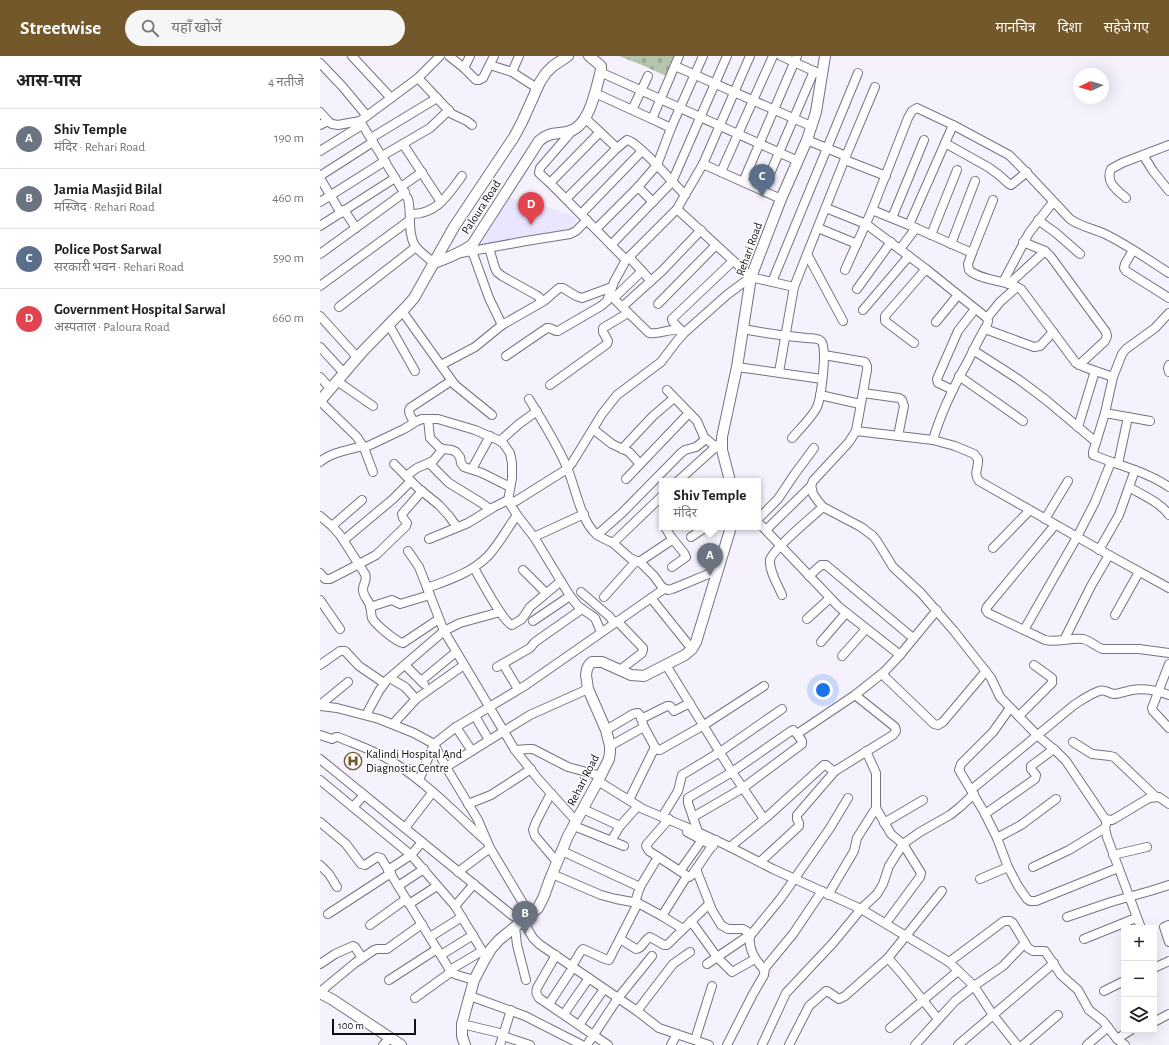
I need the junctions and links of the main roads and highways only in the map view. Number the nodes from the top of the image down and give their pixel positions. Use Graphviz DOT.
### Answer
graph roads {
  1 [pos="568,56"];
  2 [pos="589,56"];
  3 [pos="825,56"];
  4 [pos="434,263"];
  5 [pos="326,392"];
  6 [pos="729,478"];
  7 [pos="731,530"];
  8 [pos="320,993"];
  9 [pos="386,1041"];
  10 [pos="464,1044"];
  11 [pos="401,1045"];
  1 -- 4 [label="main road"];
  2 -- 4 [label="main road, Paloura Road"];
  3 -- 6 [label="main road, Rehari Road"];
  4 -- 5 [label="main road"];
  7 -- 10 [label="main road, Rehari Road"];
  8 -- 9 [label="main road"];
  9 -- 11 [label="main road"];
}
